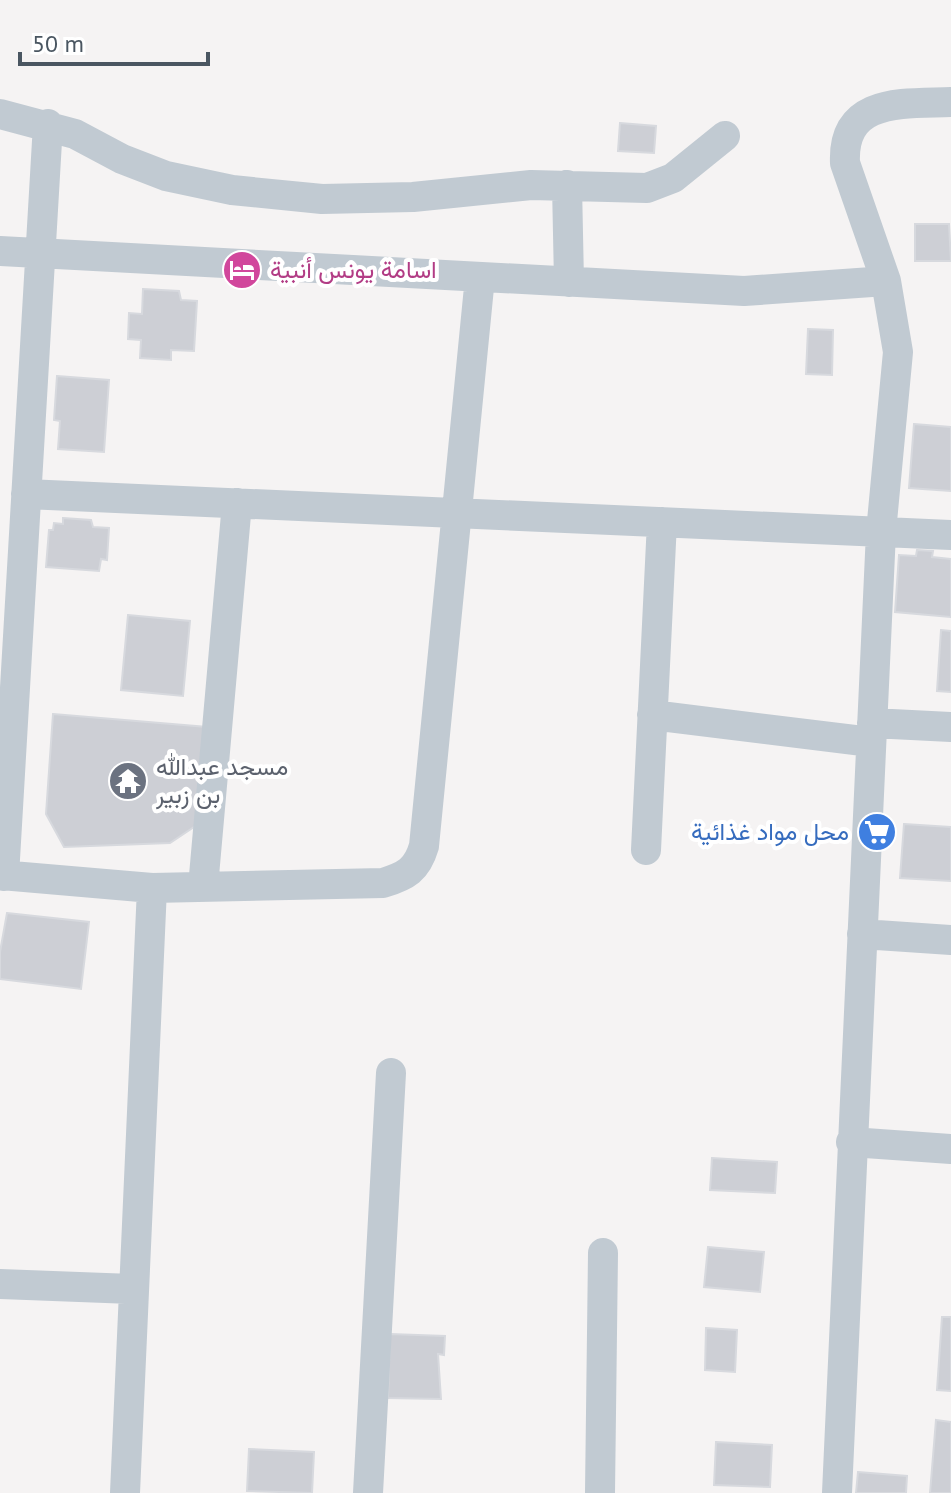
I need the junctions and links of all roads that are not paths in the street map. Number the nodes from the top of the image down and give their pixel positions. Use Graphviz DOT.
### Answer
graph roads {
  1 [pos="951,102"];
  2 [pos="0,114"];
  3 [pos="48,124"];
  4 [pos="725,136"];
  5 [pos="567,185"];
  6 [pos="0,251"];
  7 [pos="39,255"];
  8 [pos="480,277"];
  9 [pos="886,281"];
  10 [pos="569,282"];
  11 [pos="26,494"];
  12 [pos="237,503"];
  13 [pos="457,513"];
  14 [pos="662,522"];
  15 [pos="881,532"];
  16 [pos="951,535"];
  17 [pos="652,715"];
  18 [pos="951,727"];
  19 [pos="871,733"];
  20 [pos="646,850"];
  21 [pos="2,876"];
  22 [pos="203,887"];
  23 [pos="152,888"];
  24 [pos="862,934"];
  25 [pos="951,940"];
  26 [pos="391,1073"];
  27 [pos="851,1142"];
  28 [pos="951,1149"];
  29 [pos="603,1253"];
  30 [pos="0,1284"];
  31 [pos="132,1289"];
  32 [pos="125,1493"];
  33 [pos="368,1493"];
  34 [pos="600,1493"];
  35 [pos="837,1493"];
  1 -- 9 [label="street"];
  2 -- 3 [label="street"];
  3 -- 5 [label="street"];
  3 -- 7 [label="street"];
  4 -- 5 [label="street"];
  5 -- 10 [label="street"];
  6 -- 7 [label="street"];
  7 -- 8 [label="street"];
  7 -- 11 [label="street"];
  8 -- 10 [label="street"];
  8 -- 13 [label="street"];
  9 -- 10 [label="street"];
  9 -- 15 [label="street"];
  11 -- 12 [label="street"];
  11 -- 21 [label="street"];
  12 -- 13 [label="street"];
  12 -- 22 [label="street"];
  13 -- 14 [label="street"];
  13 -- 22 [label="street"];
  14 -- 15 [label="street"];
  14 -- 17 [label="street"];
  15 -- 16 [label="street"];
  15 -- 19 [label="street"];
  17 -- 19 [label="street"];
  17 -- 20 [label="street"];
  18 -- 19 [label="street"];
  19 -- 24 [label="street"];
  21 -- 23 [label="street"];
  22 -- 23 [label="street"];
  23 -- 31 [label="street"];
  24 -- 25 [label="street"];
  24 -- 27 [label="street"];
  26 -- 33 [label="street"];
  27 -- 28 [label="street"];
  27 -- 35 [label="street"];
  29 -- 34 [label="street"];
  30 -- 31 [label="street"];
  31 -- 32 [label="street"];
}
